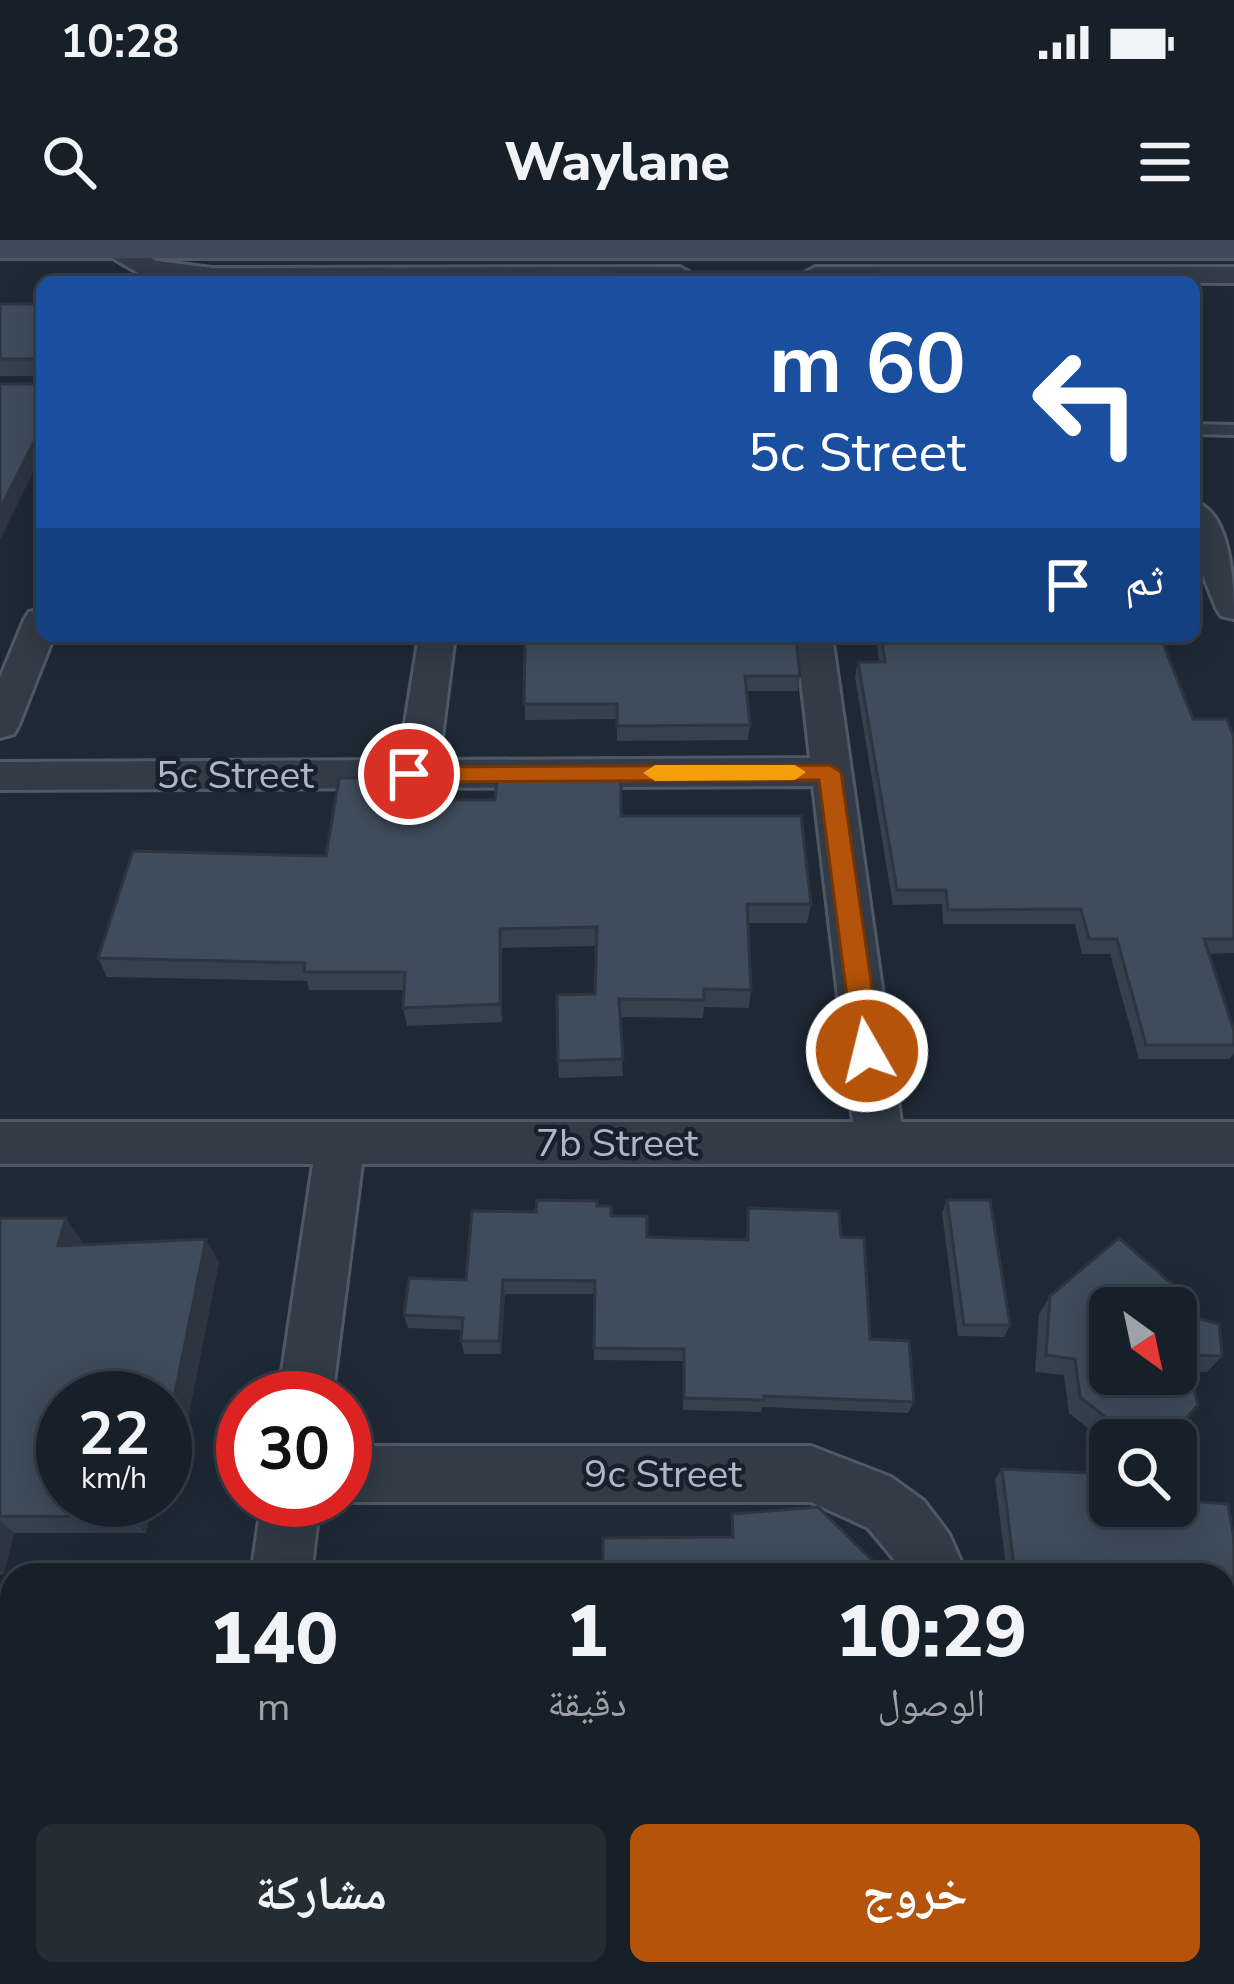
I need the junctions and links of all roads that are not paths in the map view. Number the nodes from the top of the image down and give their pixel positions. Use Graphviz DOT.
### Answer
graph roads {
  1 [pos="0,247"];
  2 [pos="108,247"];
  3 [pos="1234,247"];
  4 [pos="155,275"];
  5 [pos="1234,275"];
  6 [pos="1200,277"];
  7 [pos="1200,429"];
  8 [pos="1234,430"];
  9 [pos="1200,526"];
  10 [pos="1234,608"];
  11 [pos="36,631"];
  12 [pos="436,642"];
  13 [pos="815,642"];
  14 [pos="9,678"];
  15 [pos="0,725"];
  16 [pos="830,772"];
  17 [pos="417,774"];
  18 [pos="0,776"];
  19 [pos="0,1143"];
  20 [pos="340,1143"];
  21 [pos="880,1143"];
  22 [pos="1234,1143"];
  23 [pos="309,1371"];
  24 [pos="372,1474"];
  25 [pos="288,1527"];
  26 [pos="283,1563"];
  27 [pos="933,1563"];
  1 -- 2 [label="main road"];
  2 -- 3 [label="main road"];
  2 -- 4 [label="street"];
  5 -- 6 [label="street"];
  7 -- 8 [label="lane"];
  9 -- 10 [label="street"];
  11 -- 14 [label="street"];
  12 -- 17 [label="street"];
  13 -- 16 [label="street"];
  14 -- 15 [label="street"];
  16 -- 17 [label="street, 5c Street"];
  16 -- 21 [label="street"];
  17 -- 18 [label="street, 5c Street"];
  19 -- 20 [label="street, 7b Street"];
  20 -- 21 [label="street, 7b Street"];
  20 -- 23 [label="street"];
  21 -- 22 [label="street, 7b Street"];
  24 -- 27 [label="street, 9c Street"];
  25 -- 26 [label="street"];
}
